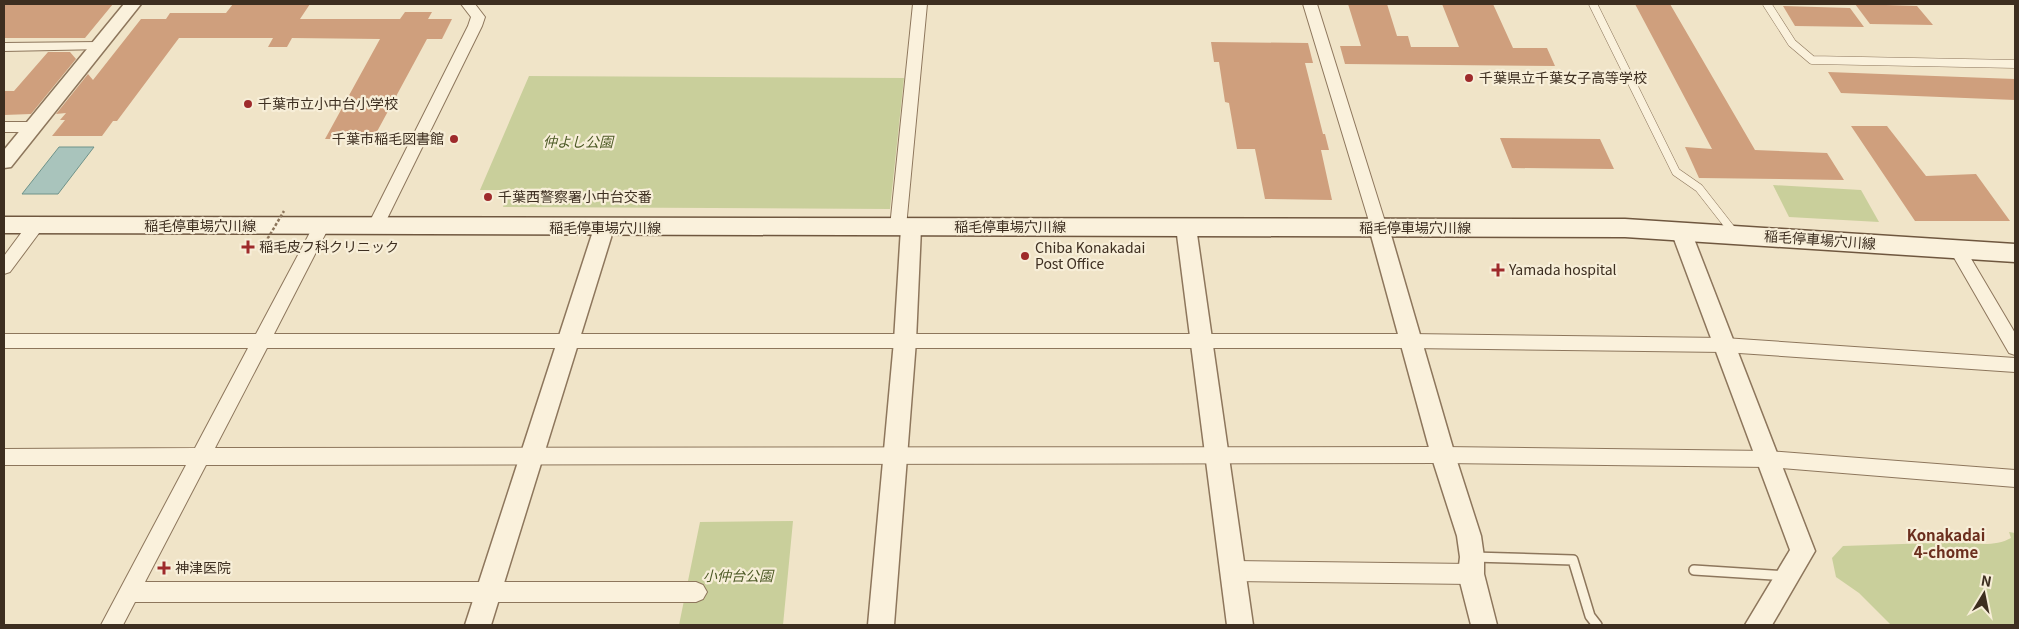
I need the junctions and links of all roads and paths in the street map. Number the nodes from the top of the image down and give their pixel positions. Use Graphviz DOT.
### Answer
graph roads {
  1 [pos="134,4"];
  2 [pos="468,4"];
  3 [pos="920,4"];
  4 [pos="1310,4"];
  5 [pos="1593,4"];
  6 [pos="1767,4"];
  7 [pos="99,46"];
  8 [pos="4,48"];
  9 [pos="2015,64"];
  10 [pos="4,127"];
  11 [pos="32,127"];
  12 [pos="4,162"];
  13 [pos="284,211"];
  14 [pos="4,225"];
  15 [pos="36,226"];
  16 [pos="321,227"];
  17 [pos="376,227"];
  18 [pos="1186,227"];
  19 [pos="604,228"];
  20 [pos="905,228"];
  21 [pos="1379,228"];
  22 [pos="1681,231"];
  23 [pos="1736,235"];
  24 [pos="265,243"];
  25 [pos="1957,249"];
  26 [pos="2015,253"];
  27 [pos="4,268"];
  28 [pos="4,341"];
  29 [pos="261,341"];
  30 [pos="568,341"];
  31 [pos="905,341"];
  32 [pos="1202,341"];
  33 [pos="1410,341"];
  34 [pos="1724,345"];
  35 [pos="2015,348"];
  36 [pos="2015,365"];
  37 [pos="1443,455"];
  38 [pos="532,456"];
  39 [pos="895,456"];
  40 [pos="1219,456"];
  41 [pos="4,457"];
  42 [pos="200,457"];
  43 [pos="1768,459"];
  44 [pos="2015,479"];
  45 [pos="1472,566"];
  46 [pos="1234,570"];
  47 [pos="1694,570"];
  48 [pos="1787,576"];
  49 [pos="130,592"];
  50 [pos="489,592"];
  51 [pos="696,592"];
  52 [pos="112,625"];
  53 [pos="478,625"];
  54 [pos="881,625"];
  55 [pos="1240,625"];
  56 [pos="1484,625"];
  57 [pos="1597,625"];
  58 [pos="1758,625"];
  1 -- 7 [label="street"];
  2 -- 17 [label="street"];
  3 -- 20 [label="street"];
  4 -- 21 [label="street"];
  5 -- 23 [label="lane"];
  6 -- 9 [label="lane"];
  7 -- 8 [label="street"];
  7 -- 11 [label="street"];
  10 -- 11 [label="street"];
  11 -- 12 [label="street"];
  13 -- 24 [label="path, bridge"];
  14 -- 15 [label="main road, 稲毛停車場穴川線"];
  15 -- 16 [label="main road, 稲毛停車場穴川線"];
  15 -- 27 [label="street"];
  16 -- 17 [label="main road, 稲毛停車場穴川線"];
  16 -- 29 [label="street"];
  17 -- 19 [label="main road, 稲毛停車場穴川線"];
  18 -- 20 [label="main road, 稲毛停車場穴川線"];
  18 -- 21 [label="main road, 稲毛停車場穴川線"];
  18 -- 32 [label="street"];
  19 -- 20 [label="main road, 稲毛停車場穴川線"];
  19 -- 30 [label="street"];
  20 -- 31 [label="street"];
  21 -- 22 [label="main road, 稲毛停車場穴川線"];
  21 -- 33 [label="street"];
  22 -- 23 [label="main road, 稲毛停車場穴川線"];
  22 -- 34 [label="street"];
  23 -- 25 [label="main road, 稲毛停車場穴川線"];
  25 -- 26 [label="main road, 稲毛停車場穴川線"];
  25 -- 35 [label="street"];
  28 -- 29 [label="street"];
  29 -- 30 [label="street"];
  29 -- 42 [label="street"];
  30 -- 31 [label="street"];
  30 -- 38 [label="street"];
  31 -- 32 [label="street"];
  31 -- 39 [label="street"];
  32 -- 33 [label="street"];
  32 -- 40 [label="street"];
  33 -- 34 [label="street"];
  33 -- 37 [label="street"];
  34 -- 36 [label="street"];
  34 -- 43 [label="street"];
  37 -- 40 [label="street"];
  37 -- 43 [label="street"];
  37 -- 45 [label="street"];
  38 -- 39 [label="street"];
  38 -- 42 [label="street"];
  38 -- 50 [label="street"];
  39 -- 40 [label="street"];
  39 -- 54 [label="street"];
  40 -- 46 [label="street"];
  41 -- 42 [label="street"];
  42 -- 49 [label="street"];
  43 -- 44 [label="street"];
  43 -- 48 [label="street"];
  45 -- 46 [label="street"];
  45 -- 56 [label="street"];
  45 -- 57 [label="lane"];
  46 -- 55 [label="street"];
  47 -- 48 [label="lane"];
  48 -- 58 [label="street"];
  49 -- 50 [label="street"];
  49 -- 52 [label="street"];
  50 -- 51 [label="street"];
  50 -- 53 [label="street"];
}
